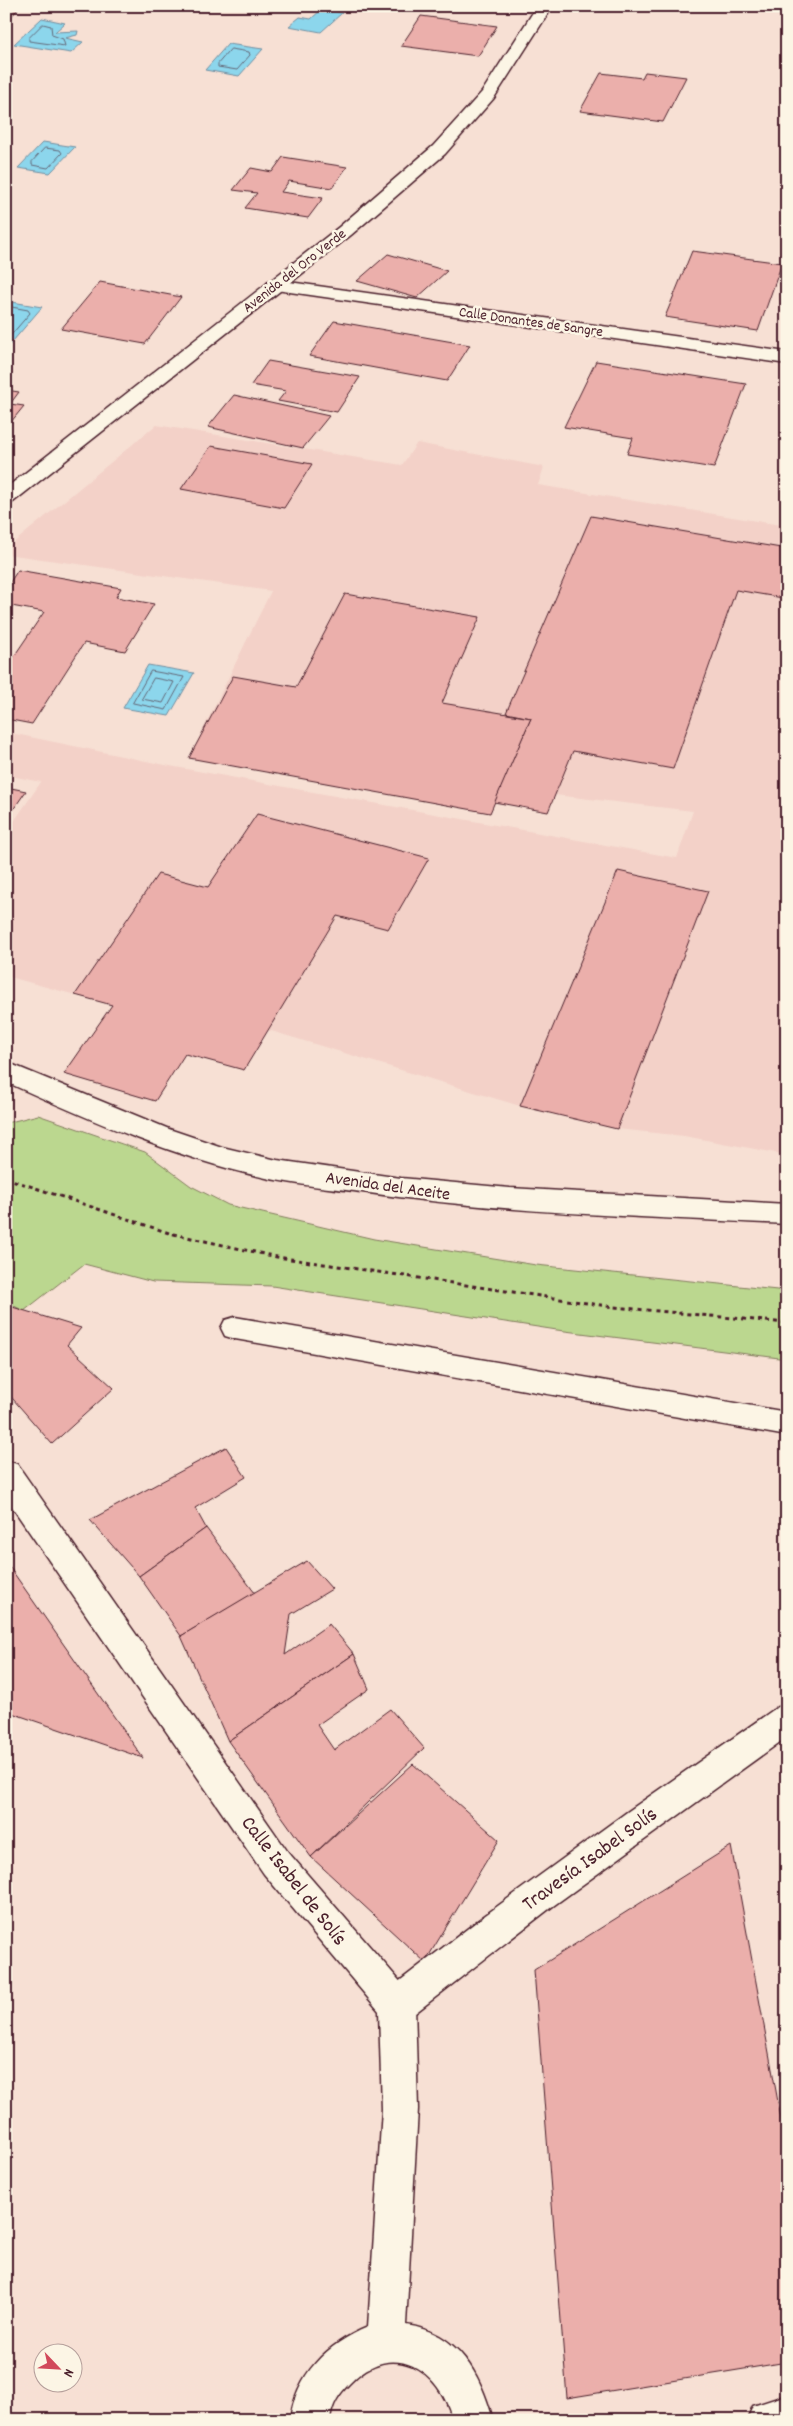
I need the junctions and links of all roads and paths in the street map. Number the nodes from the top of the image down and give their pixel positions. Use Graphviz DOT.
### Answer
graph roads {
  1 [pos="545,6"];
  2 [pos="275,285"];
  3 [pos="787,358"];
  4 [pos="6,498"];
  5 [pos="6,1071"];
  6 [pos="6,1178"];
  7 [pos="787,1214"];
  8 [pos="787,1323"];
  9 [pos="235,1328"];
  10 [pos="787,1424"];
  11 [pos="6,1473"];
  12 [pos="787,1718"];
  13 [pos="397,2005"];
  14 [pos="386,2342"];
  15 [pos="787,2416"];
  16 [pos="310,2420"];
  17 [pos="473,2420"];
  18 [pos="767,2420"];
  1 -- 2 [label="street, Avenida del Oro Verde"];
  2 -- 3 [label="street, Calle Donantes de Sangre"];
  2 -- 4 [label="street, Avenida del Oro Verde"];
  5 -- 7 [label="street, Avenida del Aceite"];
  6 -- 8 [label="path"];
  9 -- 10 [label="street"];
  11 -- 13 [label="street, Calle Isabel de Solís"];
  12 -- 13 [label="street, Travesía Isabel Solís"];
  13 -- 14 [label="street"];
  14 -- 16 [label="street"];
  14 -- 17 [label="street"];
  15 -- 18 [label="street"];
}
